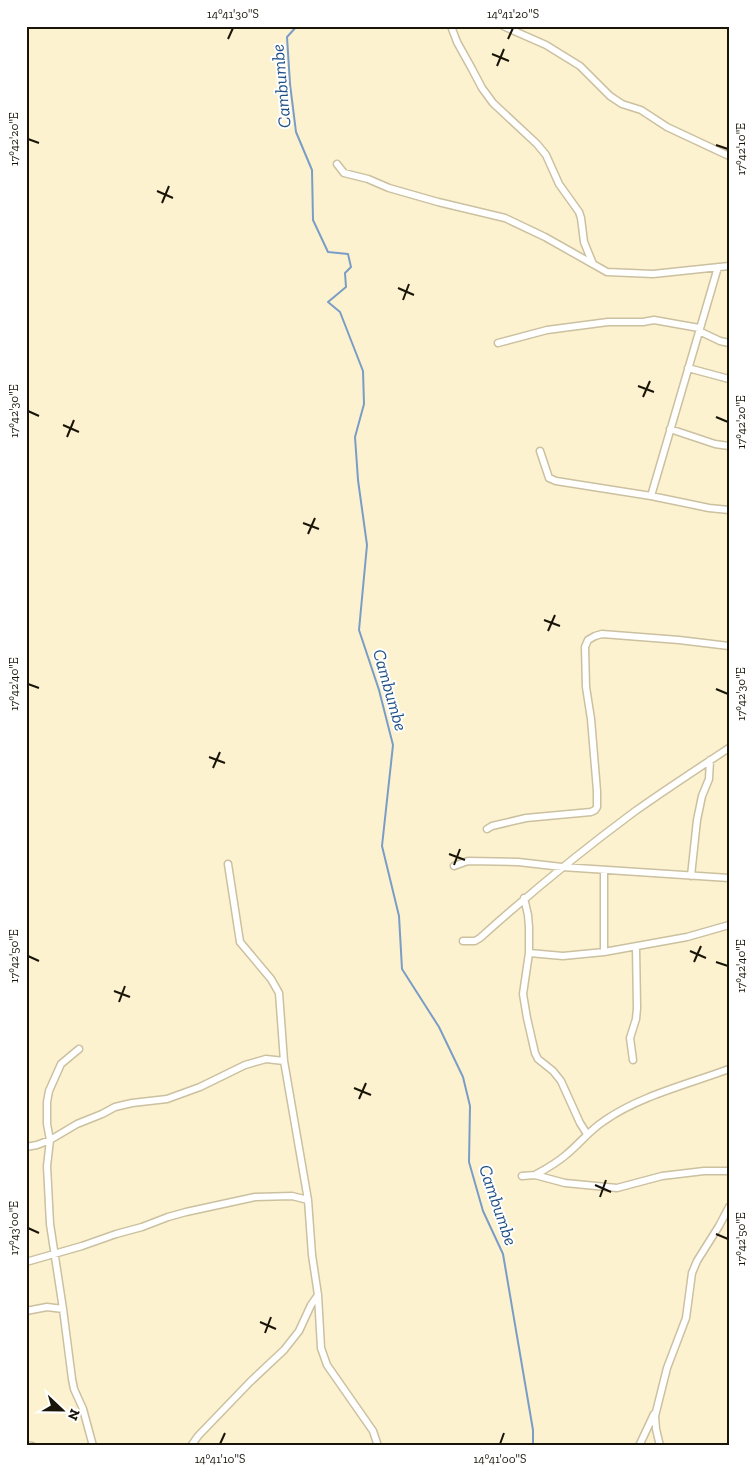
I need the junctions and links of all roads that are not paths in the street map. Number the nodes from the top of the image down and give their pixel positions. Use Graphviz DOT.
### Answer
graph roads {
  1 [pos="451,26"];
  2 [pos="503,26"];
  3 [pos="729,156"];
  4 [pos="337,164"];
  5 [pos="593,264"];
  6 [pos="718,266"];
  7 [pos="729,266"];
  8 [pos="699,330"];
  9 [pos="498,343"];
  10 [pos="729,343"];
  11 [pos="688,368"];
  12 [pos="729,379"];
  13 [pos="670,429"];
  14 [pos="729,446"];
  15 [pos="540,451"];
  16 [pos="651,496"];
  17 [pos="729,510"];
  18 [pos="729,646"];
  19 [pos="729,748"];
  20 [pos="710,760"];
  21 [pos="487,829"];
  22 [pos="228,864"];
  23 [pos="454,866"];
  24 [pos="562,867"];
  25 [pos="604,870"];
  26 [pos="691,876"];
  27 [pos="729,878"];
  28 [pos="524,898"];
  29 [pos="729,925"];
  30 [pos="463,941"];
  31 [pos="636,947"];
  32 [pos="604,952"];
  33 [pos="528,953"];
  34 [pos="79,1049"];
  35 [pos="633,1060"];
  36 [pos="284,1061"];
  37 [pos="729,1069"];
  38 [pos="587,1134"];
  39 [pos="50,1140"];
  40 [pos="26,1147"];
  41 [pos="729,1170"];
  42 [pos="535,1175"];
  43 [pos="522,1176"];
  44 [pos="308,1200"];
  45 [pos="729,1207"];
  46 [pos="54,1254"];
  47 [pos="26,1262"];
  48 [pos="318,1295"];
  49 [pos="63,1309"];
  50 [pos="26,1311"];
  51 [pos="657,1408"];
  52 [pos="26,1446"];
  53 [pos="32,1446"];
  54 [pos="94,1446"];
  55 [pos="191,1446"];
  56 [pos="378,1446"];
  57 [pos="639,1446"];
  58 [pos="660,1446"];
  1 -- 5 [label="street"];
  2 -- 3 [label="street"];
  4 -- 5 [label="street"];
  5 -- 6 [label="street"];
  6 -- 7 [label="street"];
  6 -- 8 [label="street"];
  8 -- 9 [label="street"];
  8 -- 10 [label="street"];
  8 -- 11 [label="street"];
  11 -- 12 [label="street"];
  11 -- 13 [label="street"];
  13 -- 14 [label="street"];
  13 -- 16 [label="street"];
  15 -- 16 [label="street"];
  16 -- 17 [label="street"];
  18 -- 21 [label="street"];
  19 -- 20 [label="street"];
  20 -- 24 [label="street"];
  20 -- 26 [label="street"];
  22 -- 36 [label="street"];
  23 -- 24 [label="street"];
  24 -- 25 [label="street"];
  24 -- 28 [label="street"];
  25 -- 26 [label="street"];
  25 -- 32 [label="street"];
  26 -- 27 [label="street"];
  28 -- 30 [label="street"];
  28 -- 33 [label="street"];
  29 -- 31 [label="street"];
  31 -- 32 [label="street"];
  31 -- 35 [label="street"];
  32 -- 33 [label="street"];
  33 -- 38 [label="street"];
  34 -- 39 [label="street"];
  36 -- 39 [label="street"];
  36 -- 44 [label="street"];
  37 -- 38 [label="street"];
  38 -- 42 [label="street"];
  39 -- 40 [label="street"];
  39 -- 46 [label="street"];
  41 -- 42 [label="street"];
  42 -- 43 [label="street"];
  44 -- 46 [label="street"];
  44 -- 48 [label="street"];
  45 -- 51 [label="street"];
  46 -- 47 [label="street"];
  46 -- 49 [label="street"];
  48 -- 55 [label="street"];
  48 -- 56 [label="street"];
  49 -- 50 [label="street"];
  49 -- 54 [label="street"];
  51 -- 57 [label="street"];
  51 -- 58 [label="street"];
  52 -- 53 [label="street"];
}
